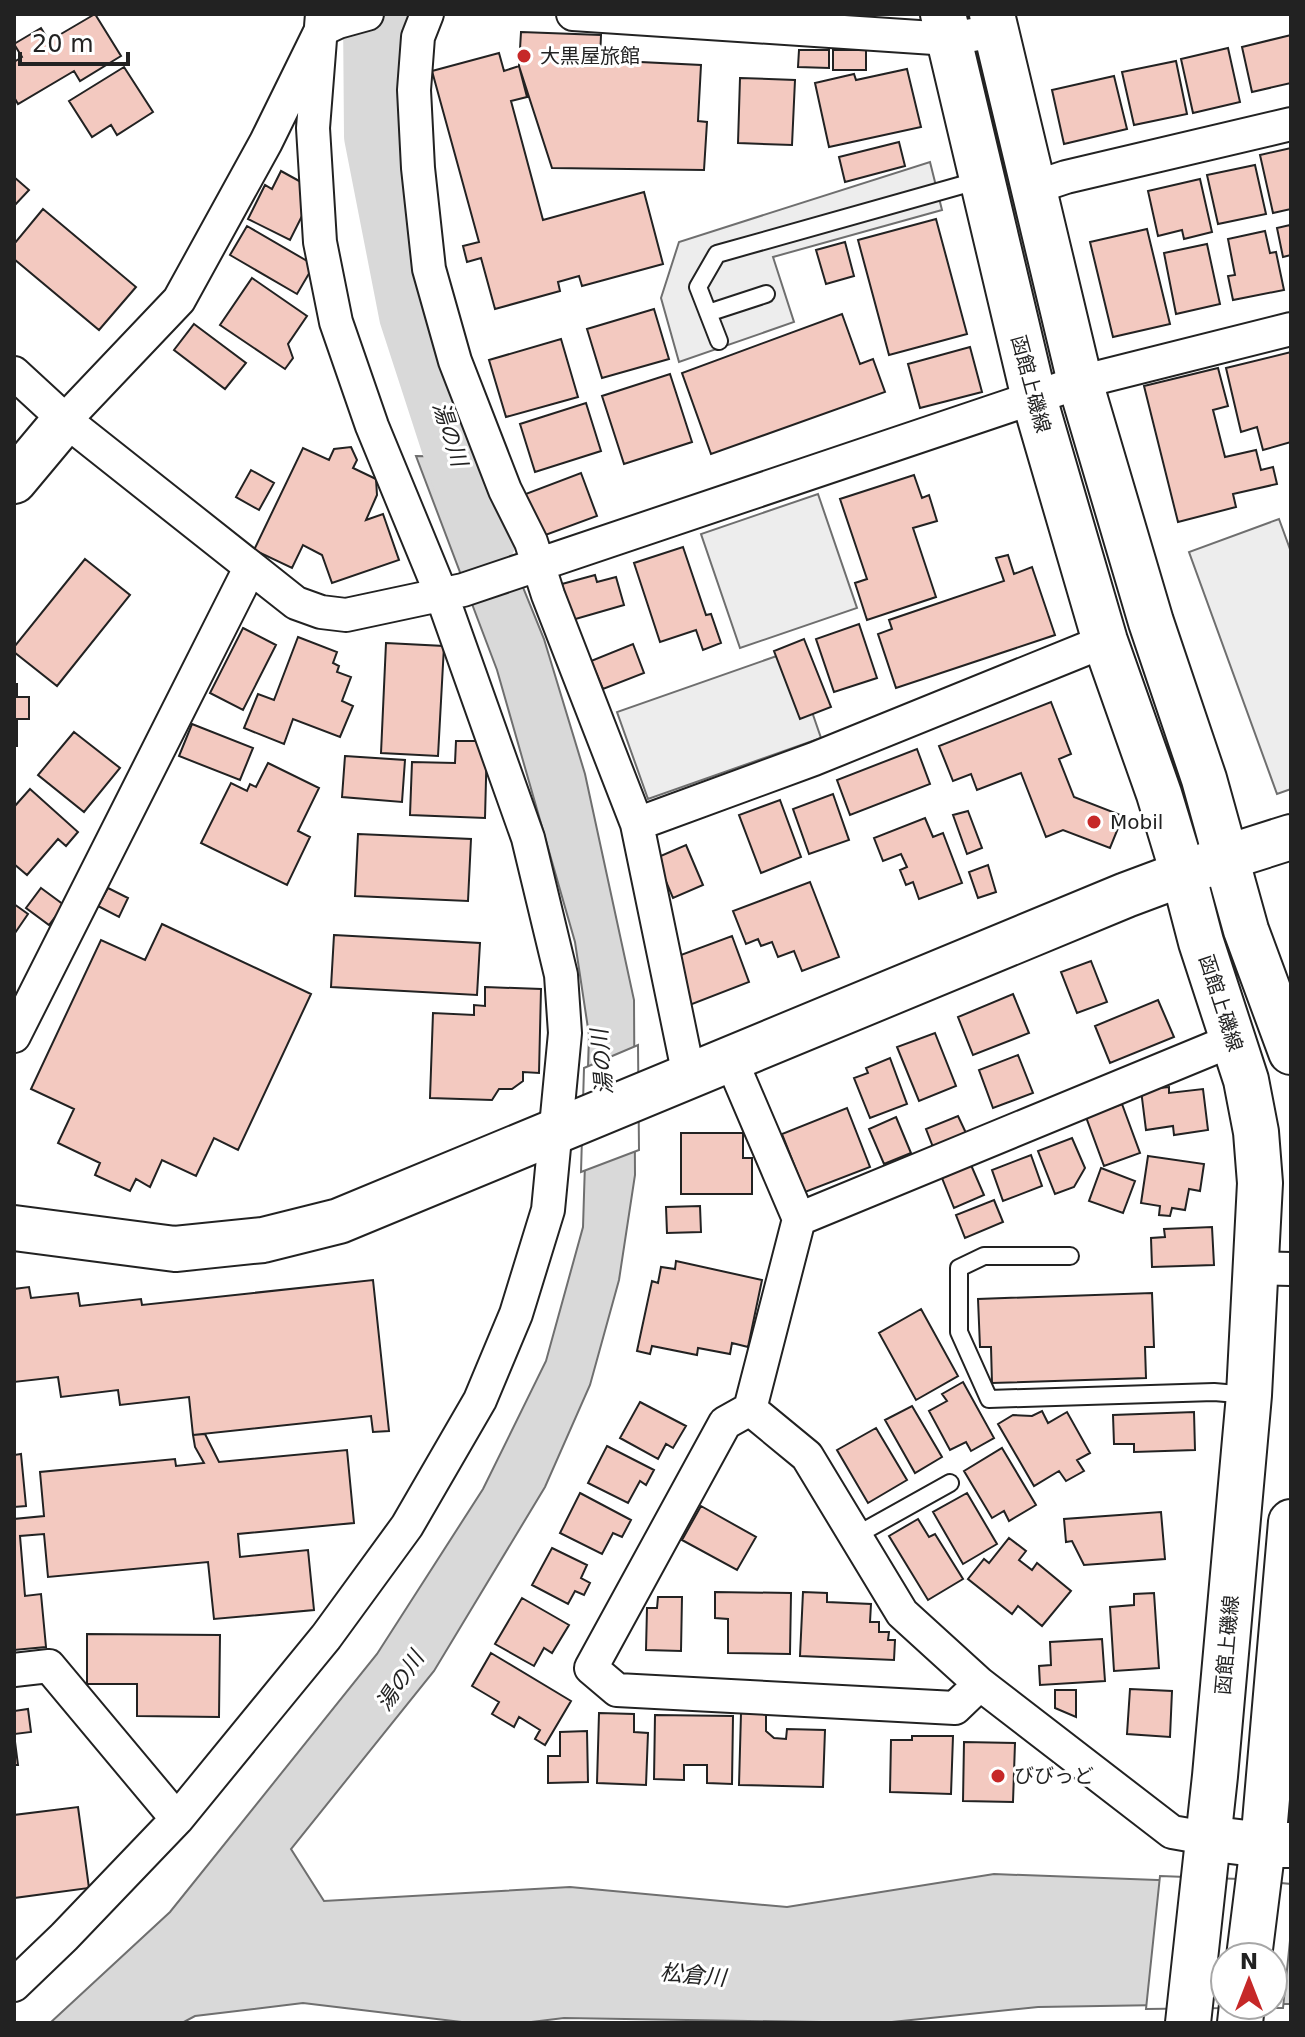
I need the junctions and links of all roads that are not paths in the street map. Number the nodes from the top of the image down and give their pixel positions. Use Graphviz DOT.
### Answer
graph roads {
  1 [pos="427,14"];
  2 [pos="573,14"];
  3 [pos="337,20"];
  4 [pos="739,20"];
  5 [pos="994,23"];
  6 [pos="946,26"];
  7 [pos="1291,124"];
  8 [pos="980,180"];
  9 [pos="1033,188"];
  10 [pos="766,294"];
  11 [pos="708,313"];
  12 [pos="1291,329"];
  13 [pos="719,341"];
  14 [pos="14,373"];
  15 [pos="1080,382"];
  16 [pos="1034,398"];
  17 [pos="65,420"];
  18 [pos="14,481"];
  19 [pos="534,566"];
  20 [pos="250,568"];
  21 [pos="452,593"];
  22 [pos="1105,641"];
  23 [pos="637,824"];
  24 [pos="1291,837"];
  25 [pos="1225,858"];
  26 [pos="1183,873"];
  27 [pos="14,1036"];
  28 [pos="1233,1040"];
  29 [pos="1291,1052"];
  30 [pos="731,1060"];
  31 [pos="676,1082"];
  32 [pos="566,1125"];
  33 [pos="799,1219"];
  34 [pos="14,1228"];
  35 [pos="1070,1256"];
  36 [pos="1274,1268"];
  37 [pos="1249,1395"];
  38 [pos="750,1409"];
  39 [pos="950,1483"];
  40 [pos="1291,1522"];
  41 [pos="855,1536"];
  42 [pos="14,1670"];
  43 [pos="980,1684"];
  44 [pos="177,1819"];
  45 [pos="1204,1856"];
  46 [pos="1271,1857"];
  47 [pos="1253,1941"];
  48 [pos="14,1985"];
  49 [pos="1188,2023"];
  1 -- 19 [label="street"];
  2 -- 4 [label="street"];
  3 -- 17 [label="street"];
  3 -- 21 [label="street"];
  4 -- 6 [label="street"];
  5 -- 6 [label="street"];
  5 -- 9 [label="main road"];
  6 -- 8 [label="main road, 函館上磯線"];
  7 -- 9 [label="street"];
  8 -- 11 [label="lane"];
  8 -- 16 [label="main road, 函館上磯線"];
  9 -- 15 [label="main road"];
  10 -- 11 [label="lane"];
  11 -- 13 [label="lane"];
  12 -- 15 [label="street"];
  14 -- 17 [label="street"];
  15 -- 16 [label="street"];
  15 -- 25 [label="main road"];
  16 -- 19 [label="street"];
  16 -- 22 [label="main road, 函館上磯線"];
  17 -- 18 [label="main road"];
  17 -- 20 [label="street"];
  19 -- 21 [label="street"];
  19 -- 23 [label="street"];
  20 -- 21 [label="street"];
  20 -- 27 [label="street"];
  21 -- 32 [label="street"];
  22 -- 23 [label="street"];
  22 -- 26 [label="main road, 函館上磯線"];
  23 -- 31 [label="street"];
  24 -- 25 [label="main road"];
  25 -- 26 [label="main road"];
  25 -- 29 [label="main road"];
  26 -- 28 [label="main road, 函館上磯線"];
  26 -- 30 [label="main road"];
  28 -- 33 [label="street"];
  28 -- 36 [label="main road, 函館上磯線"];
  30 -- 31 [label="main road"];
  30 -- 33 [label="street"];
  31 -- 32 [label="main road"];
  32 -- 34 [label="main road"];
  32 -- 44 [label="street"];
  33 -- 38 [label="street"];
  35 -- 37 [label="lane"];
  36 -- 37 [label="main road, 函館上磯線"];
  37 -- 45 [label="main road, 函館上磯線"];
  38 -- 41 [label="street"];
  38 -- 43 [label="street"];
  39 -- 41 [label="lane"];
  40 -- 46 [label="main road"];
  41 -- 43 [label="street"];
  42 -- 44 [label="street"];
  43 -- 45 [label="street"];
  44 -- 48 [label="street"];
  45 -- 46 [label="main road"];
  45 -- 49 [label="main road, 函館上磯線"];
  46 -- 47 [label="main road"];
}
